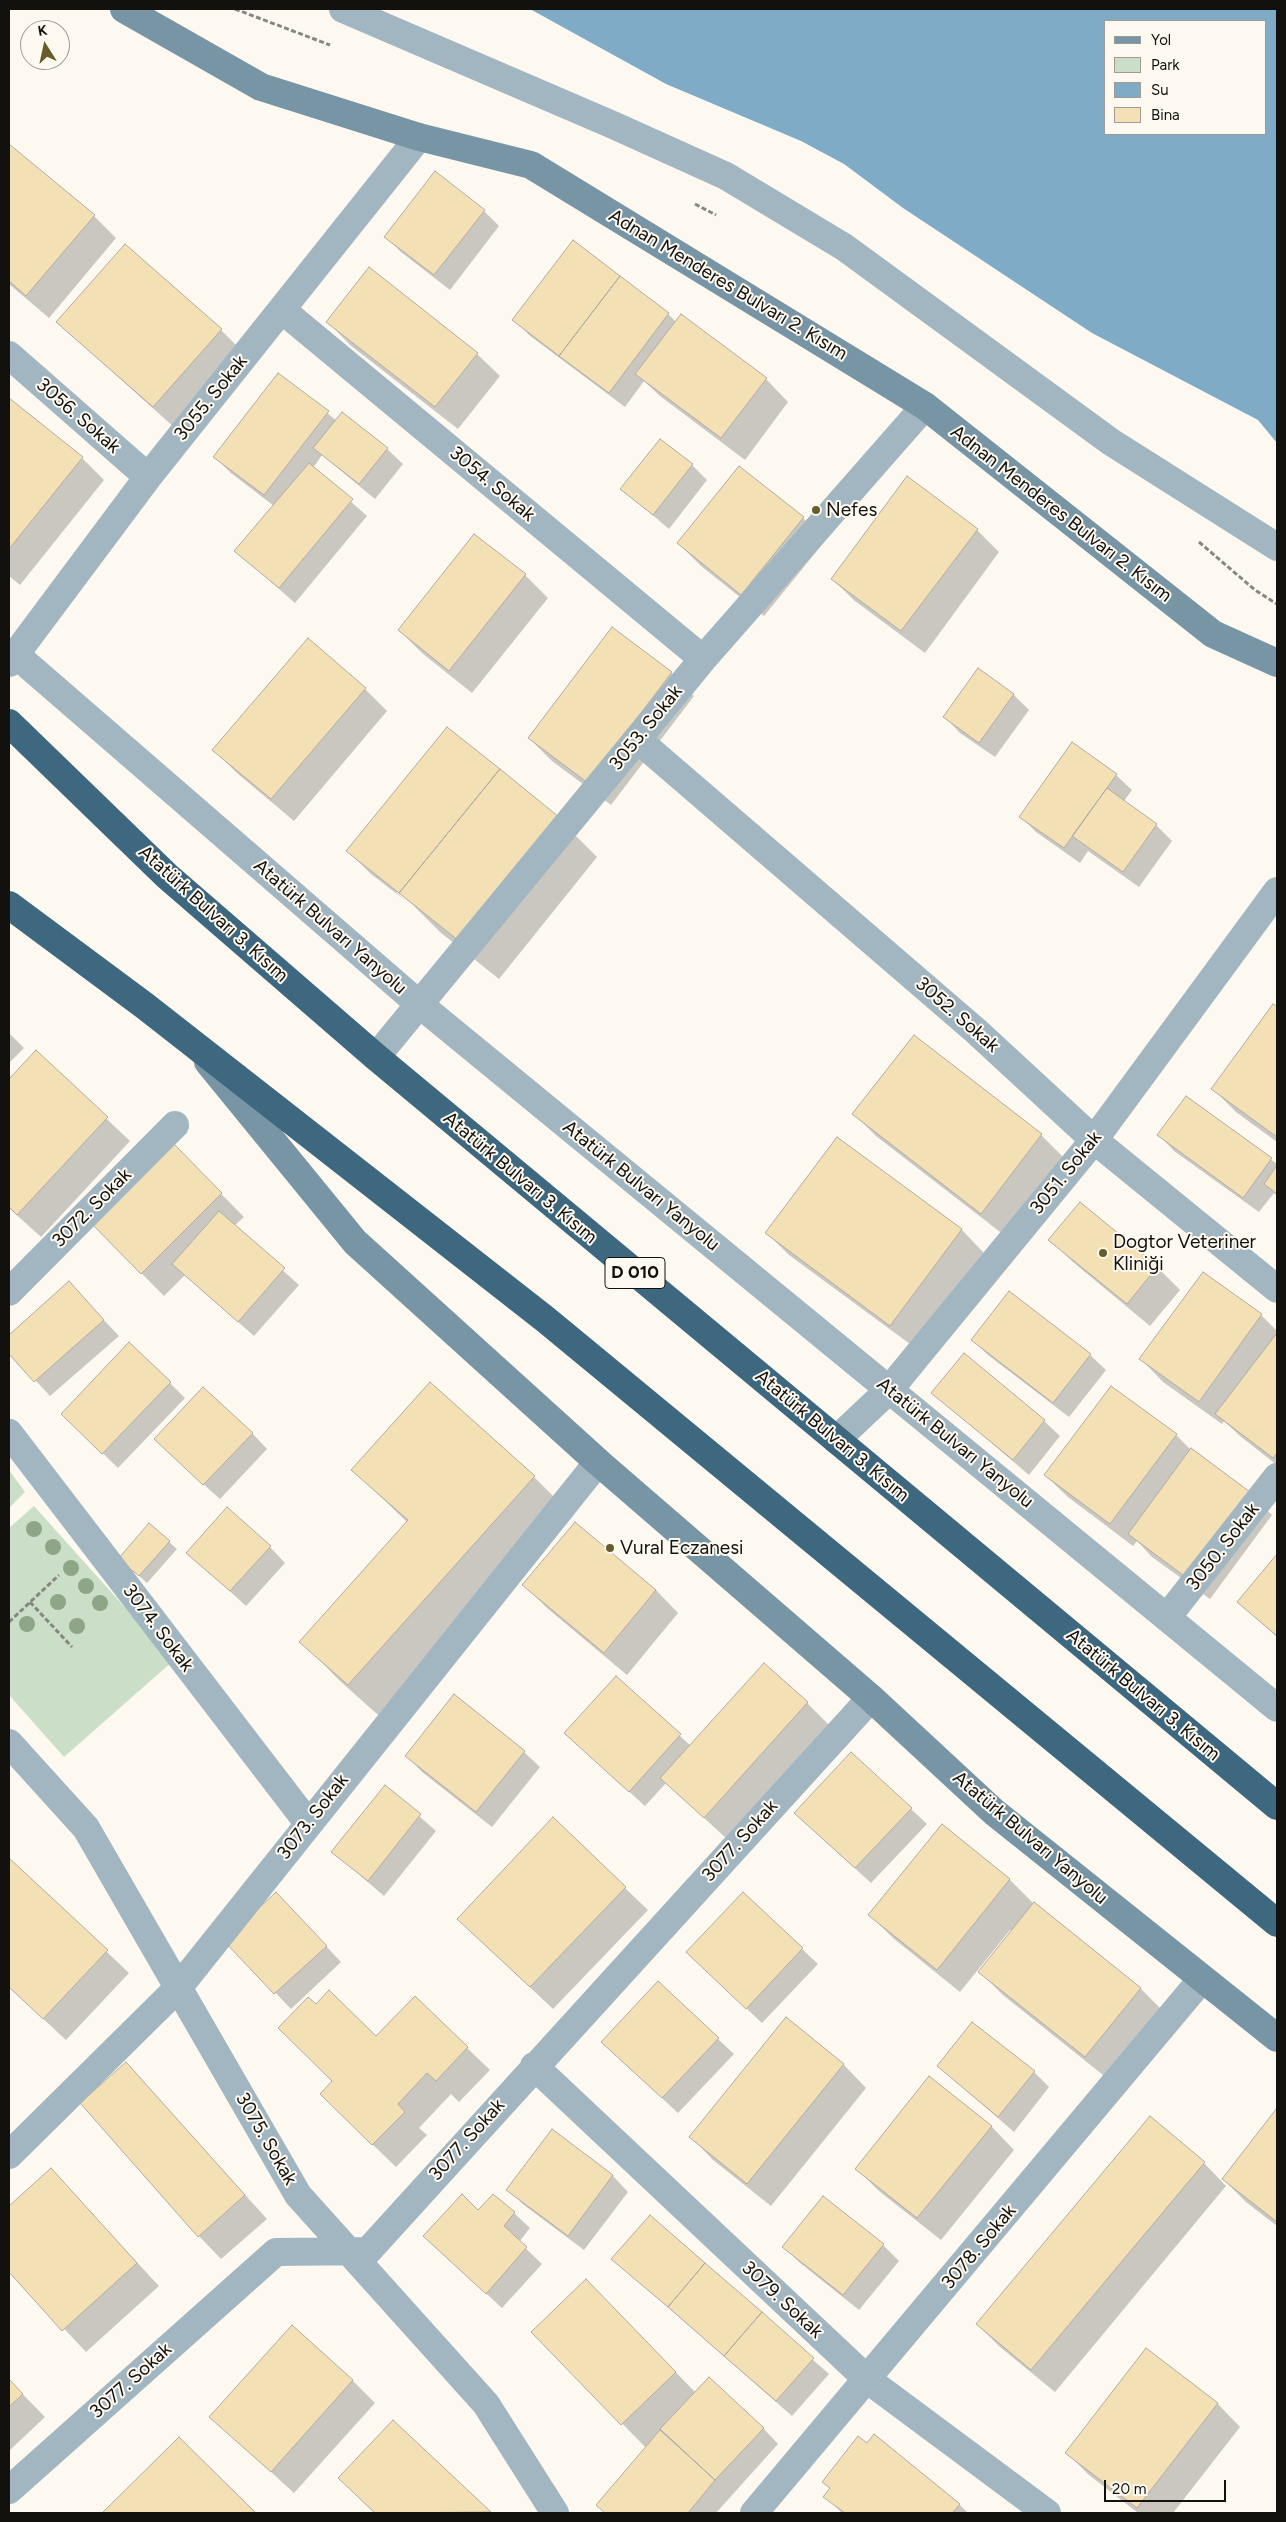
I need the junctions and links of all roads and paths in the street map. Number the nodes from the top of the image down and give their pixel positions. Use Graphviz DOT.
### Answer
graph roads {
  1 [pos="124,9"];
  2 [pos="343,9"];
  3 [pos="419,137"];
  4 [pos="282,310"];
  5 [pos="9,355"];
  6 [pos="925,406"];
  7 [pos="148,477"];
  8 [pos="1277,547"];
  9 [pos="12,659"];
  10 [pos="703,659"];
  11 [pos="1277,663"];
  12 [pos="9,723"];
  13 [pos="637,739"];
  14 [pos="1277,892"];
  15 [pos="9,905"];
  16 [pos="419,1004"];
  17 [pos="192,1043"];
  18 [pos="376,1057"];
  19 [pos="175,1124"];
  20 [pos="1094,1140"];
  21 [pos="1277,1290"];
  22 [pos="9,1292"];
  23 [pos="888,1390"];
  24 [pos="9,1433"];
  25 [pos="836,1440"];
  26 [pos="598,1462"];
  27 [pos="1277,1477"];
  28 [pos="59,1575"];
  29 [pos="30,1602"];
  30 [pos="1168,1616"];
  31 [pos="9,1622"];
  32 [pos="72,1647"];
  33 [pos="871,1698"];
  34 [pos="1277,1708"];
  35 [pos="9,1743"];
  36 [pos="1277,1806"];
  37 [pos="308,1823"];
  38 [pos="1277,1924"];
  39 [pos="1202,1979"];
  40 [pos="178,1988"];
  41 [pos="1277,2038"];
  42 [pos="534,2066"];
  43 [pos="9,2155"];
  44 [pos="349,2251"];
  45 [pos="868,2380"];
  46 [pos="9,2490"];
  47 [pos="555,2513"];
  48 [pos="756,2513"];
  49 [pos="1047,2513"];
  1 -- 3 [label="main road, Adnan Menderes Bulvarı 2. Kısım"];
  2 -- 8 [label="street"];
  3 -- 4 [label="street, 3055. Sokak"];
  3 -- 6 [label="main road, Adnan Menderes Bulvarı 2. Kısım"];
  4 -- 7 [label="street, 3055. Sokak"];
  4 -- 10 [label="street, 3054. Sokak"];
  5 -- 7 [label="street, 3056. Sokak"];
  6 -- 10 [label="street, 3053. Sokak"];
  6 -- 11 [label="main road, Adnan Menderes Bulvarı 2. Kısım"];
  7 -- 9 [label="street, 3055. Sokak"];
  9 -- 16 [label="street, Atatürk Bulvarı Yanyolu"];
  10 -- 13 [label="street, 3053. Sokak"];
  12 -- 18 [label="highway, Atatürk Bulvarı 3. Kısım / D 010"];
  13 -- 16 [label="street, 3053. Sokak"];
  13 -- 20 [label="street, 3052. Sokak"];
  14 -- 20 [label="street, 3051. Sokak"];
  15 -- 17 [label="highway"];
  16 -- 18 [label="street, 3053. Sokak"];
  16 -- 23 [label="street, Atatürk Bulvarı Yanyolu"];
  17 -- 26 [label="main road, Atatürk Bulvarı Yanyolu"];
  17 -- 38 [label="highway"];
  18 -- 25 [label="highway, Atatürk Bulvarı 3. Kısım / D 010"];
  19 -- 22 [label="street, 3072. Sokak"];
  20 -- 21 [label="street, 3052. Sokak"];
  20 -- 23 [label="street, 3051. Sokak"];
  23 -- 25 [label="street, 3051. Sokak"];
  23 -- 30 [label="street, Atatürk Bulvarı Yanyolu"];
  24 -- 37 [label="street, 3074. Sokak"];
  25 -- 36 [label="highway, Atatürk Bulvarı 3. Kısım / D 010"];
  26 -- 33 [label="main road, Atatürk Bulvarı Yanyolu"];
  26 -- 37 [label="street, 3073. Sokak"];
  27 -- 30 [label="street, 3050. Sokak"];
  28 -- 29 [label="path"];
  29 -- 31 [label="path"];
  29 -- 32 [label="path"];
  30 -- 34 [label="street, Atatürk Bulvarı Yanyolu"];
  33 -- 39 [label="main road, Atatürk Bulvarı Yanyolu"];
  33 -- 42 [label="street, 3077. Sokak"];
  35 -- 40 [label="street, 3075. Sokak"];
  37 -- 40 [label="street, 3073. Sokak"];
  39 -- 41 [label="main road, Atatürk Bulvarı Yanyolu"];
  39 -- 45 [label="street, 3078. Sokak"];
  40 -- 43 [label="street, 3073. Sokak"];
  40 -- 44 [label="street, 3075. Sokak"];
  42 -- 44 [label="street, 3077. Sokak"];
  42 -- 45 [label="street, 3079. Sokak"];
  44 -- 46 [label="street, 3077. Sokak"];
  44 -- 47 [label="street, 3075. Sokak"];
  45 -- 48 [label="street, 3078. Sokak"];
  45 -- 49 [label="street, 3079. Sokak"];
}
